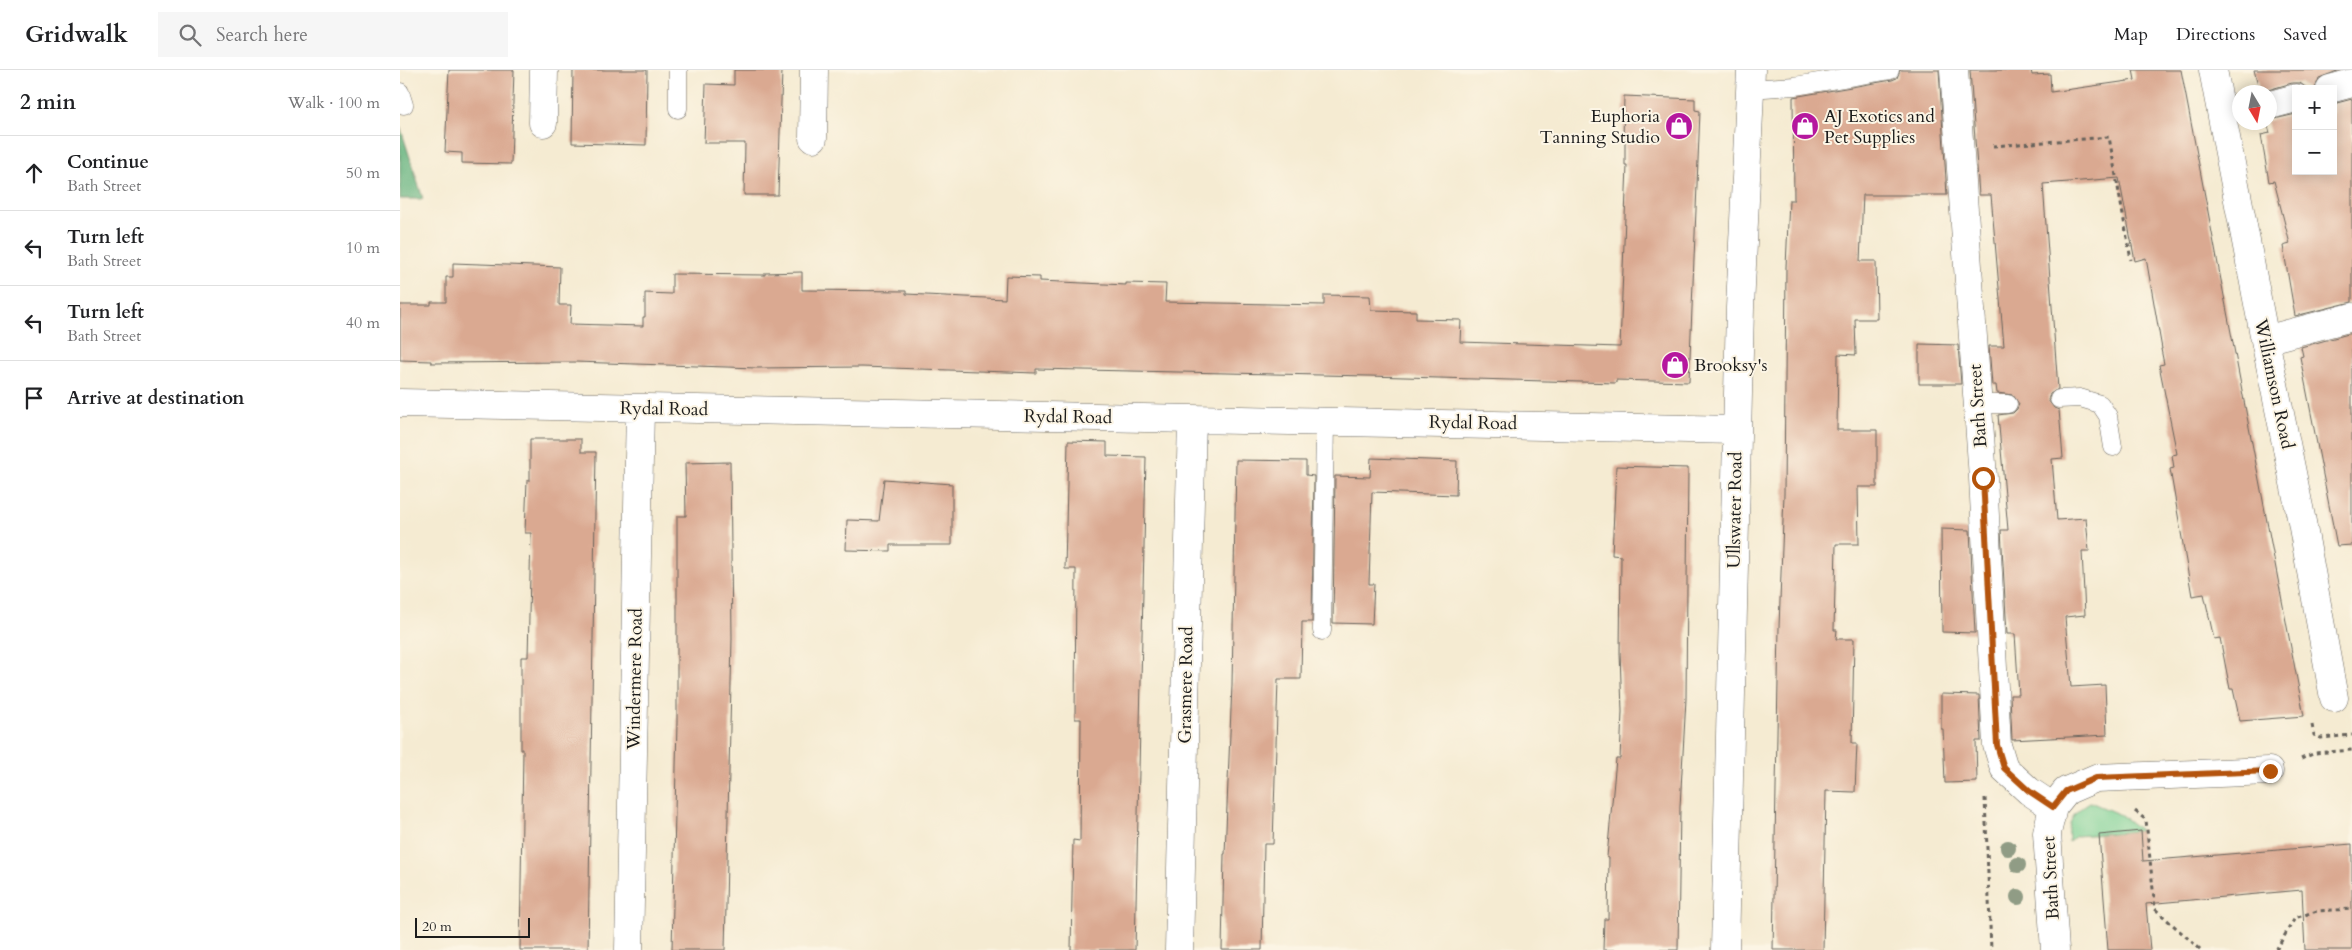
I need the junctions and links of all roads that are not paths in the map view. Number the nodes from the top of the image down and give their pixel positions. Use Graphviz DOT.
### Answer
graph roads {
  1 [pos="544,70"];
  2 [pos="678,70"];
  3 [pos="814,70"];
  4 [pos="1890,70"];
  5 [pos="1954,70"];
  6 [pos="2213,70"];
  7 [pos="1751,80"];
  8 [pos="2352,83"];
  9 [pos="2337,87"];
  10 [pos="2292,99"];
  11 [pos="2277,103"];
  12 [pos="678,109"];
  13 [pos="2231,116"];
  14 [pos="543,123"];
  15 [pos="813,138"];
  16 [pos="2352,317"];
  17 [pos="2265,340"];
  18 [pos="2059,399"];
  19 [pos="400,403"];
  20 [pos="1978,404"];
  21 [pos="2008,404"];
  22 [pos="640,409"];
  23 [pos="1192,419"];
  24 [pos="1324,421"];
  25 [pos="1737,430"];
  26 [pos="2113,447"];
  27 [pos="1322,631"];
  28 [pos="2334,698"];
  29 [pos="2270,771"];
  30 [pos="2053,807"];
  31 [pos="629,950"];
  32 [pos="1179,950"];
  33 [pos="1725,950"];
  34 [pos="2055,950"];
  1 -- 14 [label="street"];
  2 -- 12 [label="lane"];
  3 -- 15 [label="street"];
  4 -- 7 [label="lane"];
  5 -- 20 [label="street, Bath Street"];
  6 -- 13 [label="street, Williamson Road"];
  7 -- 25 [label="street, Ullswater Road"];
  8 -- 9 [label="street"];
  10 -- 11 [label="street"];
  13 -- 17 [label="street, Williamson Road"];
  16 -- 17 [label="street"];
  17 -- 28 [label="street, Williamson Road"];
  18 -- 26 [label="lane"];
  19 -- 22 [label="street, Rydal Road"];
  20 -- 21 [label="lane"];
  20 -- 30 [label="street, Bath Street"];
  22 -- 23 [label="street, Rydal Road"];
  22 -- 31 [label="street, Windermere Road"];
  23 -- 24 [label="street, Rydal Road"];
  23 -- 32 [label="street, Grasmere Road"];
  24 -- 25 [label="street, Rydal Road"];
  24 -- 27 [label="lane"];
  25 -- 33 [label="street, Ullswater Road"];
  29 -- 30 [label="street"];
  30 -- 34 [label="street, Bath Street"];
}
